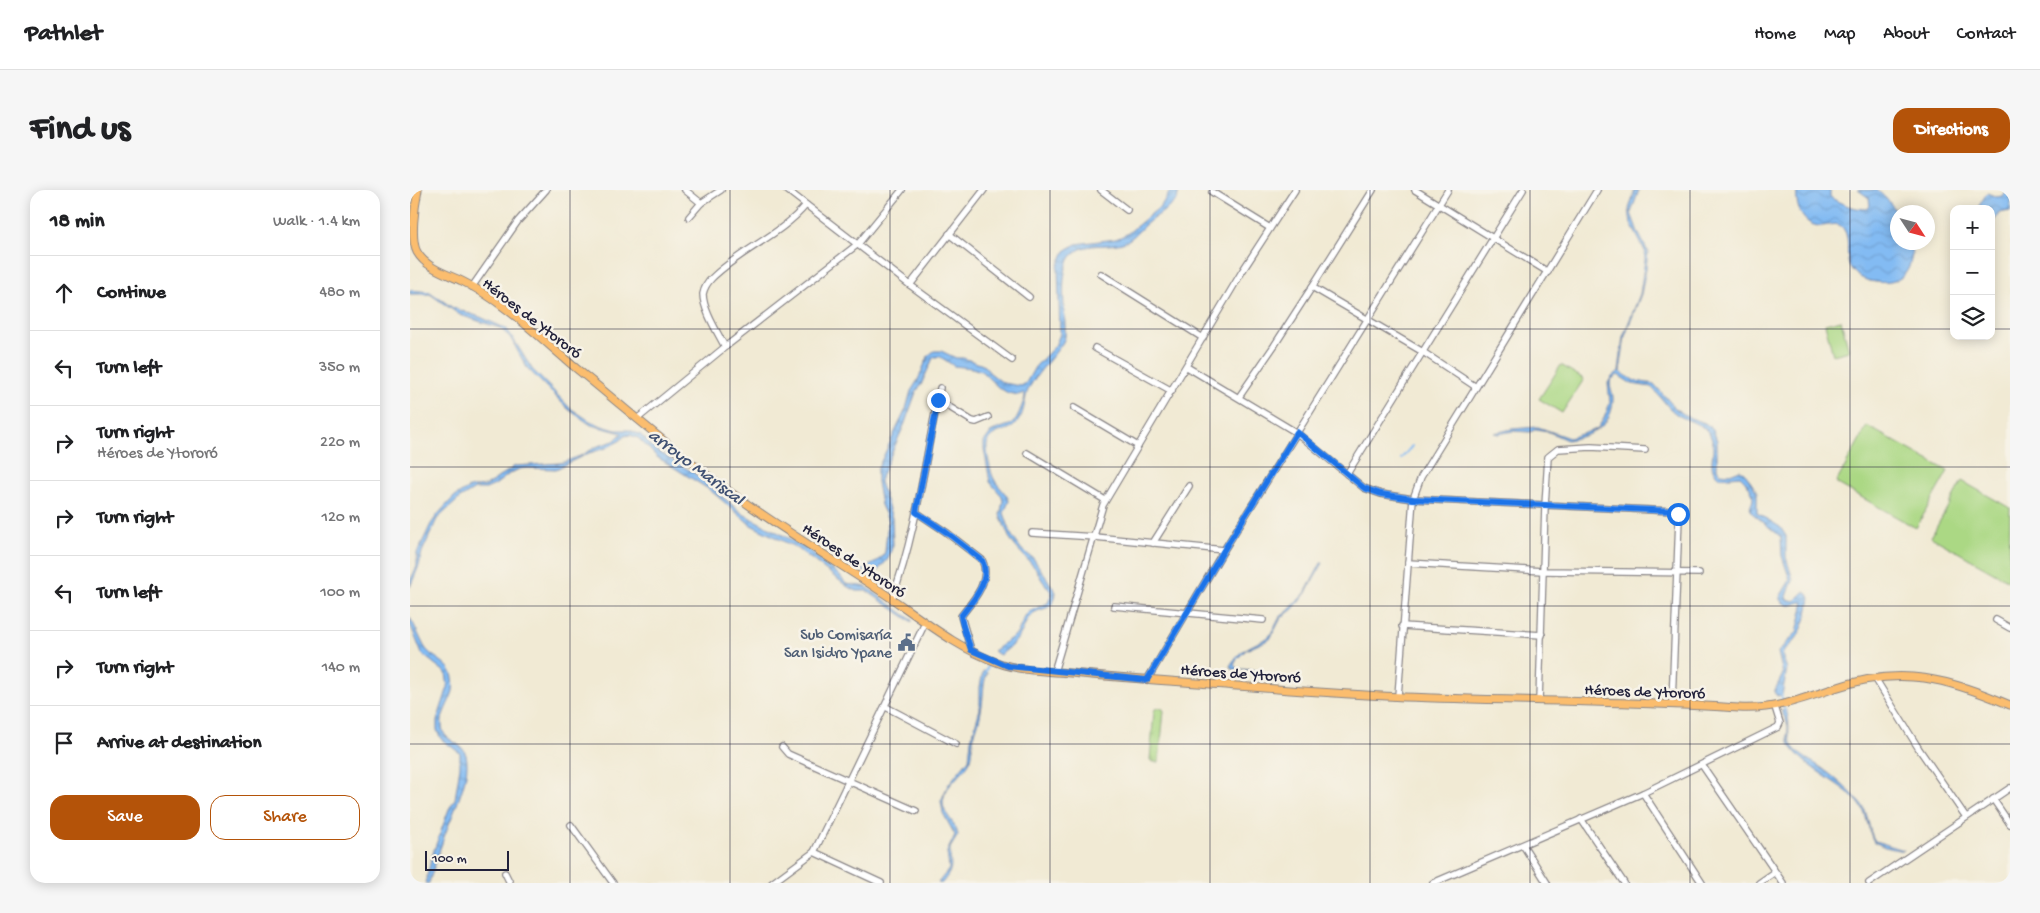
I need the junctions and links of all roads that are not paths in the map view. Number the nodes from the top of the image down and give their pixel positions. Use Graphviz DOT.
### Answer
graph roads {
  1 [pos="546,190"];
  2 [pos="685,190"];
  3 [pos="721,190"];
  4 [pos="787,190"];
  5 [pos="902,190"];
  6 [pos="984,190"];
  7 [pos="1101,190"];
  8 [pos="1295,190"];
  9 [pos="1373,190"];
  10 [pos="1415,190"];
  11 [pos="1448,190"];
  12 [pos="1523,190"];
  13 [pos="1597,190"];
  14 [pos="415,192"];
  15 [pos="1212,192"];
  16 [pos="701,203"];
  17 [pos="806,205"];
  18 [pos="1439,205"];
  19 [pos="1127,210"];
  20 [pos="689,217"];
  21 [pos="1270,228"];
  22 [pos="949,234"];
  23 [pos="1492,238"];
  24 [pos="858,244"];
  25 [pos="1548,272"];
  26 [pos="1100,274"];
  27 [pos="910,285"];
  28 [pos="472,286"];
  29 [pos="1312,287"];
  30 [pos="1029,297"];
  31 [pos="1366,319"];
  32 [pos="1203,338"];
  33 [pos="725,347"];
  34 [pos="1095,348"];
  35 [pos="1423,352"];
  36 [pos="1012,360"];
  37 [pos="1187,367"];
  38 [pos="1476,387"];
  39 [pos="940,388"];
  40 [pos="1172,391"];
  41 [pos="1239,397"];
  42 [pos="938,400"];
  43 [pos="1074,408"];
  44 [pos="988,417"];
  45 [pos="638,419"];
  46 [pos="1297,432"];
  47 [pos="1138,446"];
  48 [pos="1645,450"];
  49 [pos="1027,453"];
  50 [pos="1347,474"];
  51 [pos="1189,486"];
  52 [pos="1413,499"];
  53 [pos="1106,500"];
  54 [pos="1545,506"];
  55 [pos="916,512"];
  56 [pos="1032,533"];
  57 [pos="1095,537"];
  58 [pos="1154,543"];
  59 [pos="1224,550"];
  60 [pos="1408,563"];
  61 [pos="1543,571"];
  62 [pos="1677,573"];
  63 [pos="1699,573"];
  64 [pos="892,599"];
  65 [pos="1114,606"];
  66 [pos="1188,612"];
  67 [pos="1263,620"];
  68 [pos="1996,620"];
  69 [pos="925,623"];
  70 [pos="1402,626"];
  71 [pos="2010,628"];
  72 [pos="1542,635"];
  73 [pos="971,650"];
  74 [pos="1054,672"];
  75 [pos="1875,678"];
  76 [pos="1147,680"];
  77 [pos="1398,696"];
  78 [pos="1539,701"];
  79 [pos="1672,703"];
  80 [pos="2010,705"];
  81 [pos="1778,706"];
  82 [pos="886,707"];
  83 [pos="956,744"];
  84 [pos="782,747"];
  85 [pos="1702,765"];
  86 [pos="850,781"];
  87 [pos="2010,788"];
  88 [pos="1643,793"];
  89 [pos="1993,799"];
  90 [pos="916,812"];
  91 [pos="1966,817"];
  92 [pos="1581,819"];
  93 [pos="2010,824"];
  94 [pos="571,825"];
  95 [pos="1523,845"];
  96 [pos="814,852"];
  97 [pos="1775,872"];
  98 [pos="505,873"];
  99 [pos="510,883"];
  100 [pos="613,883"];
  101 [pos="772,883"];
  102 [pos="881,883"];
  103 [pos="1433,883"];
  104 [pos="1547,883"];
  105 [pos="1624,883"];
  106 [pos="1702,883"];
  107 [pos="1759,883"];
  108 [pos="1783,883"];
  109 [pos="1869,883"];
  1 -- 28 [label="street"];
  2 -- 16 [label="street"];
  3 -- 16 [label="street"];
  4 -- 17 [label="street"];
  5 -- 24 [label="street"];
  6 -- 22 [label="street"];
  7 -- 19 [label="street"];
  8 -- 21 [label="street"];
  9 -- 29 [label="street"];
  10 -- 18 [label="street"];
  11 -- 18 [label="street"];
  12 -- 23 [label="street"];
  13 -- 25 [label="street"];
  14 -- 28 [label="main road, Héroes de Ytororó"];
  15 -- 21 [label="street"];
  16 -- 20 [label="street"];
  17 -- 24 [label="street"];
  17 -- 33 [label="street"];
  18 -- 23 [label="street"];
  18 -- 31 [label="street"];
  21 -- 32 [label="street"];
  22 -- 27 [label="street"];
  22 -- 30 [label="street"];
  23 -- 25 [label="street"];
  23 -- 35 [label="street"];
  24 -- 27 [label="street"];
  24 -- 33 [label="street"];
  25 -- 38 [label="street"];
  26 -- 32 [label="street"];
  27 -- 36 [label="street"];
  28 -- 45 [label="main road, Héroes de Ytororó"];
  29 -- 31 [label="street"];
  29 -- 41 [label="street"];
  31 -- 35 [label="street"];
  31 -- 46 [label="street"];
  32 -- 37 [label="street"];
  33 -- 45 [label="street"];
  34 -- 40 [label="street"];
  35 -- 38 [label="street"];
  35 -- 50 [label="street"];
  37 -- 40 [label="street"];
  37 -- 41 [label="street"];
  38 -- 52 [label="street"];
  39 -- 42 [label="street"];
  40 -- 47 [label="street"];
  41 -- 46 [label="street"];
  42 -- 44 [label="street"];
  42 -- 55 [label="street"];
  43 -- 47 [label="street"];
  45 -- 64 [label="main road, Héroes de Ytororó"];
  46 -- 50 [label="street"];
  46 -- 59 [label="street"];
  47 -- 53 [label="street"];
  48 -- 54 [label="street"];
  49 -- 53 [label="street"];
  50 -- 52 [label="street"];
  51 -- 58 [label="street"];
  52 -- 54 [label="street"];
  52 -- 60 [label="street"];
  53 -- 57 [label="street"];
  54 -- 61 [label="street"];
  54 -- 62 [label="street"];
  55 -- 64 [label="street"];
  55 -- 73 [label="street"];
  56 -- 57 [label="street"];
  57 -- 58 [label="street"];
  57 -- 74 [label="street"];
  58 -- 59 [label="street"];
  59 -- 66 [label="street"];
  60 -- 61 [label="street"];
  60 -- 70 [label="street"];
  61 -- 62 [label="street"];
  61 -- 72 [label="street"];
  62 -- 63 [label="street"];
  62 -- 79 [label="street"];
  64 -- 69 [label="main road, Héroes de Ytororó"];
  65 -- 66 [label="street"];
  66 -- 67 [label="street"];
  66 -- 76 [label="street"];
  68 -- 71 [label="street"];
  69 -- 73 [label="main road, Héroes de Ytororó"];
  69 -- 82 [label="street"];
  70 -- 72 [label="street"];
  70 -- 77 [label="street"];
  72 -- 78 [label="street"];
  73 -- 74 [label="main road, Héroes de Ytororó"];
  74 -- 76 [label="main road, Héroes de Ytororó"];
  75 -- 80 [label="main road, Héroes de Ytororó"];
  75 -- 81 [label="main road, Héroes de Ytororó"];
  75 -- 91 [label="street"];
  76 -- 77 [label="main road, Héroes de Ytororó"];
  77 -- 78 [label="main road, Héroes de Ytororó"];
  78 -- 79 [label="main road, Héroes de Ytororó"];
  79 -- 81 [label="main road, Héroes de Ytororó"];
  81 -- 85 [label="street"];
  82 -- 83 [label="street"];
  82 -- 86 [label="street"];
  84 -- 86 [label="street"];
  85 -- 88 [label="street"];
  85 -- 97 [label="street"];
  86 -- 90 [label="street"];
  86 -- 96 [label="street"];
  87 -- 89 [label="street"];
  88 -- 92 [label="street"];
  88 -- 106 [label="street"];
  89 -- 91 [label="street"];
  89 -- 93 [label="street"];
  91 -- 109 [label="street"];
  92 -- 95 [label="street"];
  92 -- 105 [label="street"];
  94 -- 100 [label="street"];
  95 -- 103 [label="street"];
  95 -- 104 [label="street"];
  96 -- 101 [label="street"];
  96 -- 102 [label="street"];
  97 -- 107 [label="street"];
  97 -- 108 [label="street"];
  98 -- 99 [label="street"];
}
